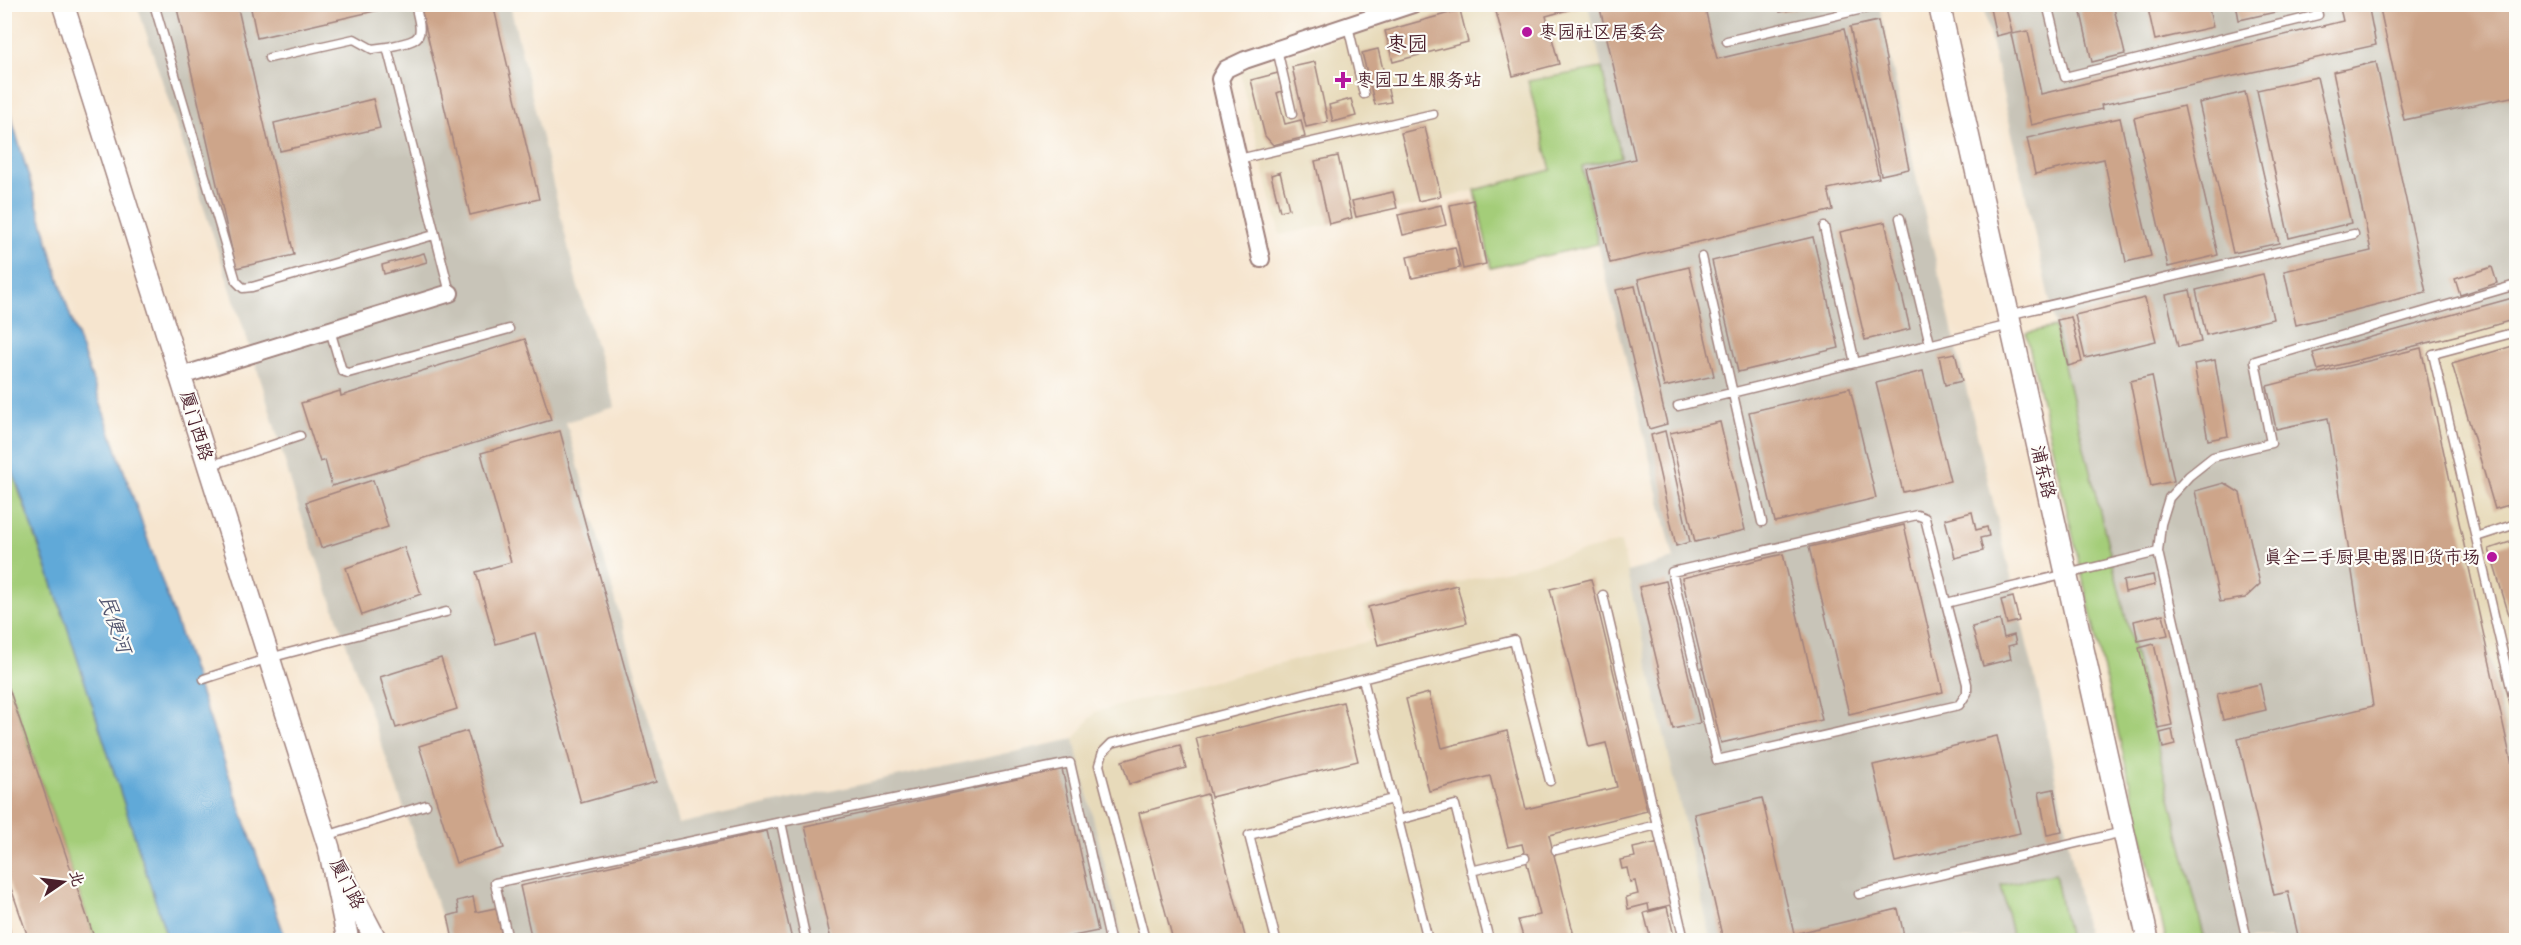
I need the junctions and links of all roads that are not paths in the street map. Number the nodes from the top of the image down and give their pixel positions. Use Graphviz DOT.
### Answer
graph roads {
  1 [pos="63,4"];
  2 [pos="154,4"];
  3 [pos="415,4"];
  4 [pos="1413,4"];
  5 [pos="1884,4"];
  6 [pos="1939,4"];
  7 [pos="2047,4"];
  8 [pos="2315,4"];
  9 [pos="1348,26"];
  10 [pos="1727,41"];
  11 [pos="387,47"];
  12 [pos="1277,49"];
  13 [pos="269,58"];
  14 [pos="1364,94"];
  15 [pos="1292,114"];
  16 [pos="1433,114"];
  17 [pos="1239,159"];
  18 [pos="1900,218"];
  19 [pos="1824,227"];
  20 [pos="2354,234"];
  21 [pos="434,235"];
  22 [pos="1702,257"];
  23 [pos="1261,259"];
  24 [pos="2517,285"];
  25 [pos="450,293"];
  26 [pos="2009,320"];
  27 [pos="329,329"];
  28 [pos="509,329"];
  29 [pos="2517,332"];
  30 [pos="1930,344"];
  31 [pos="1855,363"];
  32 [pos="180,376"];
  33 [pos="1732,392"];
  34 [pos="1678,406"];
  35 [pos="300,436"];
  36 [pos="208,466"];
  37 [pos="1762,522"];
  38 [pos="2517,524"];
  39 [pos="2476,537"];
  40 [pos="2158,552"];
  41 [pos="2066,573"];
  42 [pos="1603,596"];
  43 [pos="1946,603"];
  44 [pos="446,612"];
  45 [pos="269,658"];
  46 [pos="204,679"];
  47 [pos="1363,679"];
  48 [pos="2517,709"];
  49 [pos="1550,781"];
  50 [pos="1393,799"];
  51 [pos="426,805"];
  52 [pos="1398,820"];
  53 [pos="781,822"];
  54 [pos="1657,825"];
  55 [pos="2124,832"];
  56 [pos="327,842"];
  57 [pos="1556,850"];
  58 [pos="1525,858"];
  59 [pos="1471,871"];
  60 [pos="1859,894"];
  61 [pos="348,940"];
  62 [pos="376,940"];
  63 [pos="508,940"];
  64 [pos="806,940"];
  65 [pos="1110,940"];
  66 [pos="1145,940"];
  67 [pos="1276,940"];
  68 [pos="1428,940"];
  69 [pos="1489,940"];
  70 [pos="1684,940"];
  71 [pos="2148,940"];
  72 [pos="2247,940"];
  1 -- 32 [label="street, 厦门西路"];
  2 -- 21 [label="lane"];
  3 -- 11 [label="lane"];
  4 -- 9 [label="street"];
  5 -- 10 [label="lane"];
  6 -- 26 [label="street, 浦东路"];
  7 -- 8 [label="lane"];
  9 -- 12 [label="street"];
  9 -- 14 [label="lane"];
  11 -- 13 [label="lane"];
  11 -- 21 [label="lane"];
  12 -- 15 [label="lane"];
  12 -- 17 [label="street"];
  16 -- 17 [label="lane"];
  17 -- 23 [label="street"];
  18 -- 30 [label="lane"];
  19 -- 31 [label="lane"];
  20 -- 26 [label="lane"];
  21 -- 25 [label="lane"];
  22 -- 33 [label="lane"];
  24 -- 40 [label="lane"];
  25 -- 27 [label="street"];
  26 -- 30 [label="lane"];
  26 -- 41 [label="street, 浦东路"];
  27 -- 28 [label="lane"];
  27 -- 32 [label="street"];
  29 -- 39 [label="lane"];
  30 -- 31 [label="lane"];
  31 -- 33 [label="lane"];
  32 -- 36 [label="street, 厦门西路"];
  33 -- 34 [label="lane"];
  33 -- 37 [label="lane"];
  35 -- 36 [label="lane"];
  36 -- 45 [label="street, 厦门西路"];
  38 -- 39 [label="lane"];
  39 -- 48 [label="lane"];
  40 -- 41 [label="lane"];
  40 -- 72 [label="lane"];
  41 -- 43 [label="lane"];
  41 -- 55 [label="street, 浦东路"];
  42 -- 54 [label="lane"];
  43 -- 43 [label="lane"];
  44 -- 45 [label="lane"];
  45 -- 46 [label="lane"];
  45 -- 56 [label="street, 厦门西路"];
  47 -- 49 [label="lane"];
  47 -- 50 [label="lane"];
  47 -- 66 [label="lane"];
  50 -- 52 [label="lane"];
  50 -- 67 [label="lane"];
  51 -- 56 [label="lane"];
  52 -- 59 [label="lane"];
  52 -- 68 [label="lane"];
  53 -- 63 [label="lane"];
  53 -- 64 [label="lane"];
  53 -- 65 [label="lane"];
  54 -- 57 [label="lane"];
  54 -- 70 [label="lane"];
  55 -- 60 [label="lane"];
  55 -- 71 [label="street, 浦东路"];
  56 -- 61 [label="street, 厦门路"];
  56 -- 62 [label="street, 厦门路"];
  58 -- 59 [label="lane"];
  59 -- 69 [label="lane"];
}
